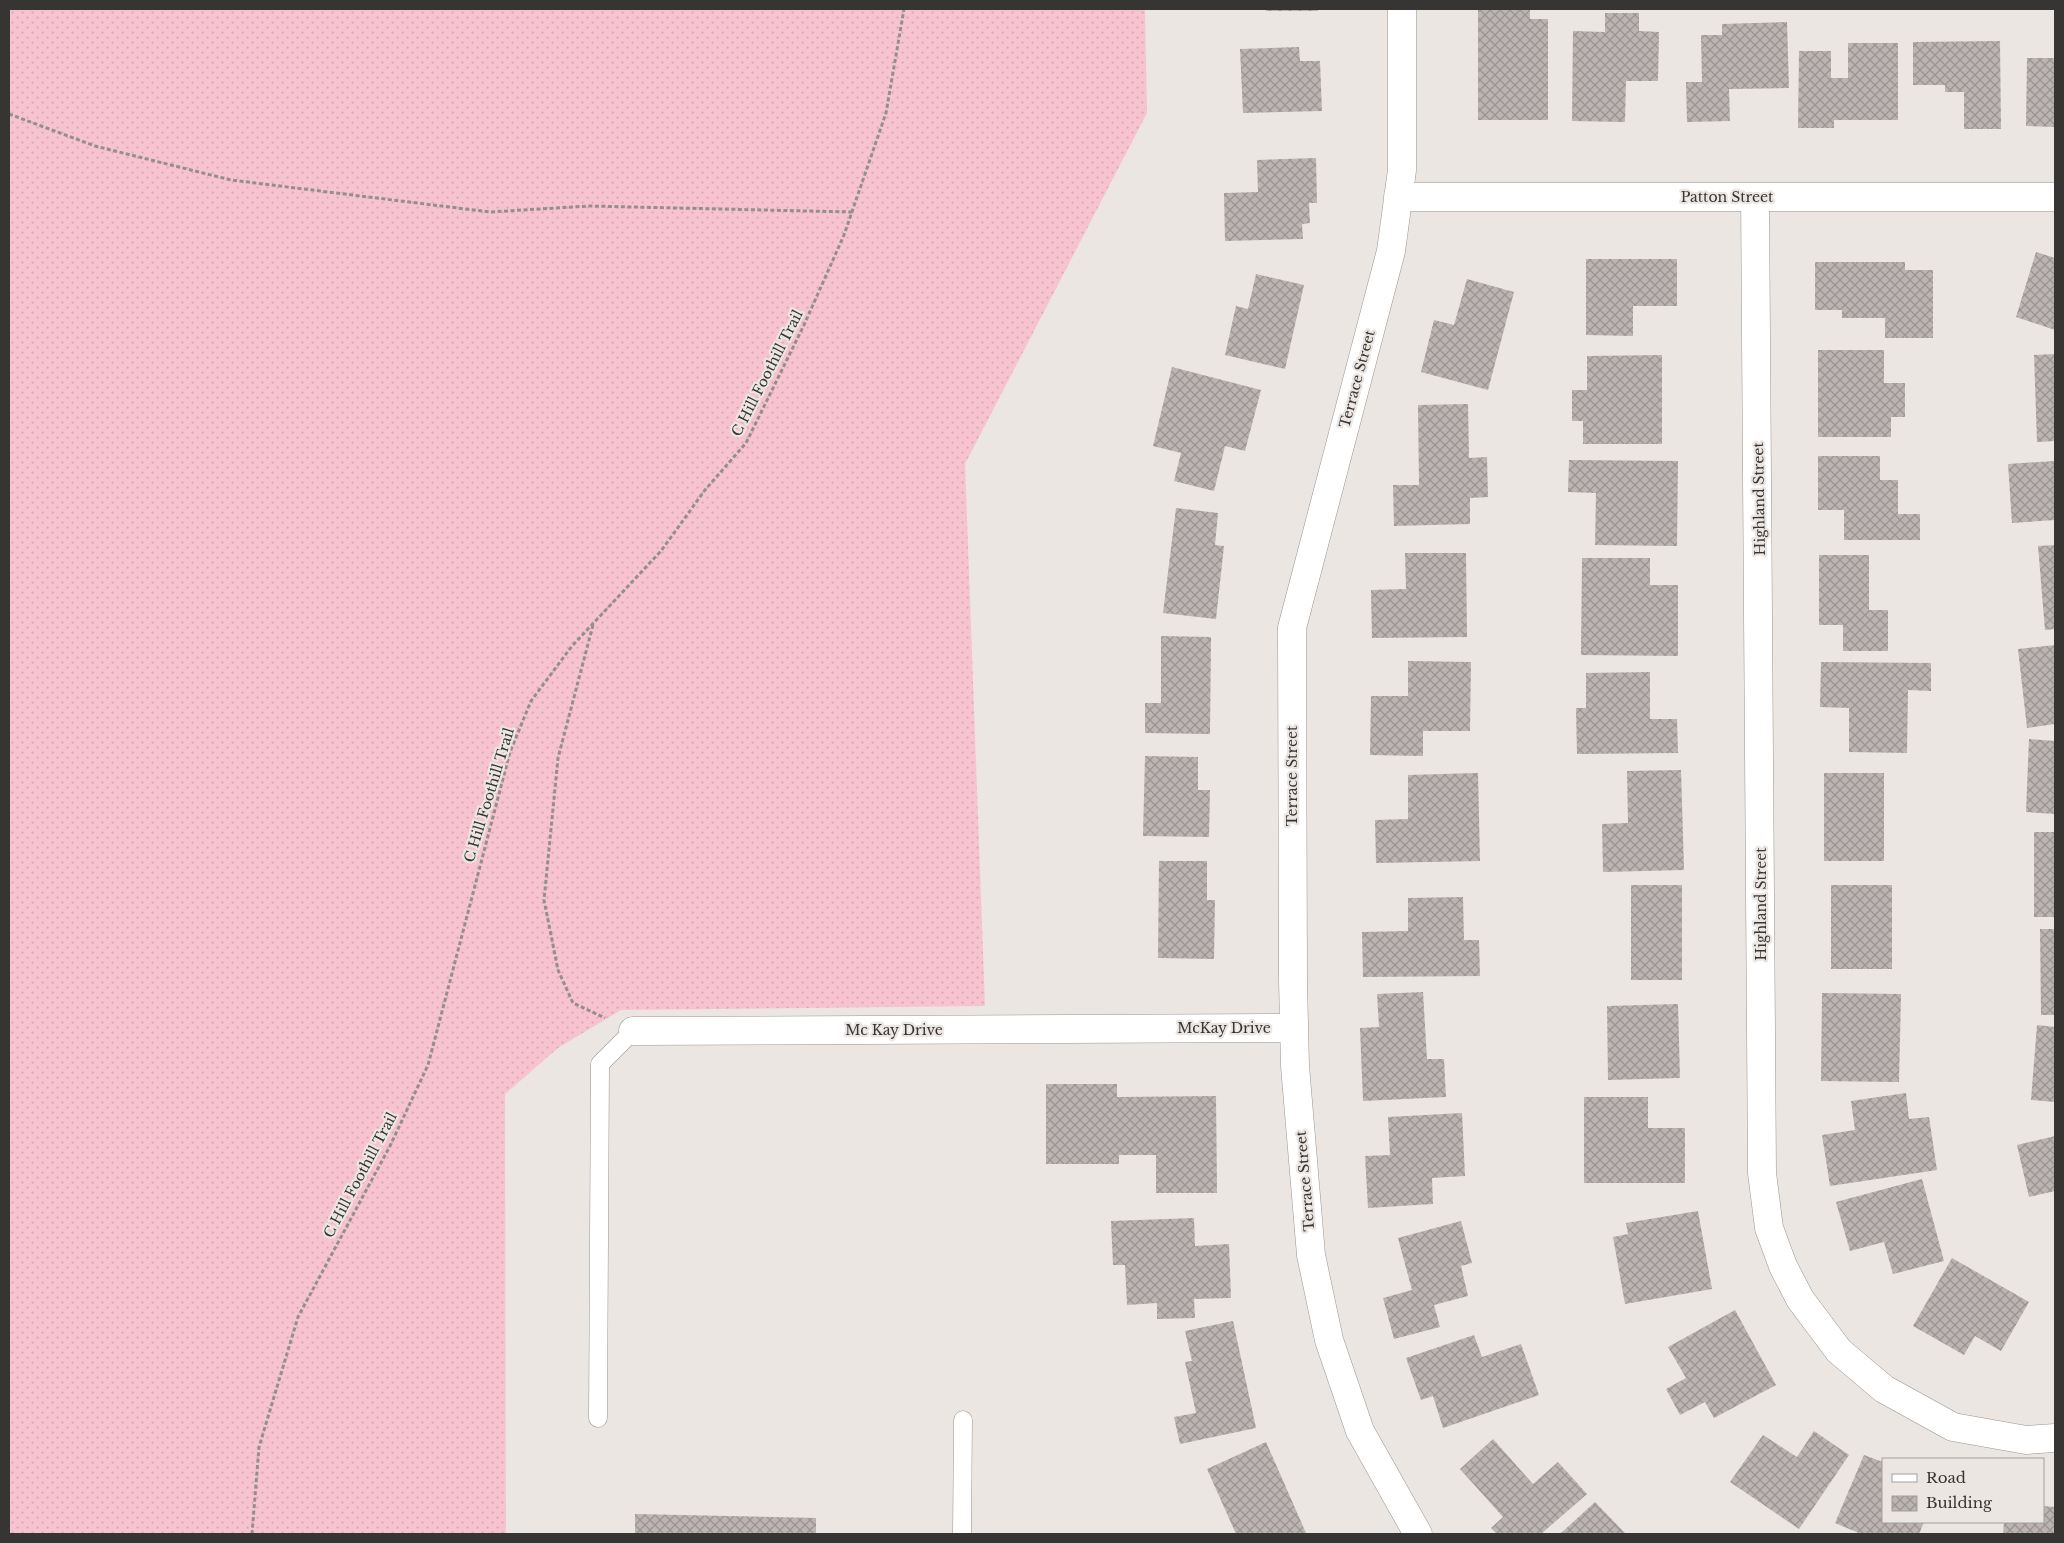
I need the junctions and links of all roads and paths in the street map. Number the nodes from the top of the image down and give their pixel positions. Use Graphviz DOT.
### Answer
graph roads {
  1 [pos="904,9"];
  2 [pos="1402,9"];
  3 [pos="9,114"];
  4 [pos="1398,197"];
  5 [pos="1755,197"];
  6 [pos="2055,197"];
  7 [pos="852,212"];
  8 [pos="593,624"];
  9 [pos="1294,1028"];
  10 [pos="1155,1029"];
  11 [pos="633,1031"];
  12 [pos="598,1418"];
  13 [pos="964,1420"];
  14 [pos="2055,1438"];
  15 [pos="252,1534"];
  16 [pos="962,1534"];
  17 [pos="1418,1534"];
  1 -- 7 [label="path, C Hill Foothill Trail"];
  2 -- 4 [label="street, Terrace Street"];
  3 -- 7 [label="path"];
  4 -- 5 [label="street, Patton Street"];
  4 -- 9 [label="street, Terrace Street"];
  5 -- 6 [label="street, Patton Street"];
  5 -- 14 [label="street, Highland Street"];
  7 -- 8 [label="path, C Hill Foothill Trail"];
  8 -- 11 [label="path"];
  8 -- 15 [label="path, C Hill Foothill Trail"];
  9 -- 10 [label="street, McKay Drive"];
  9 -- 17 [label="street, Terrace Street"];
  10 -- 11 [label="street, Mc Kay Drive"];
  11 -- 12 [label="lane"];
  13 -- 16 [label="lane"];
}
